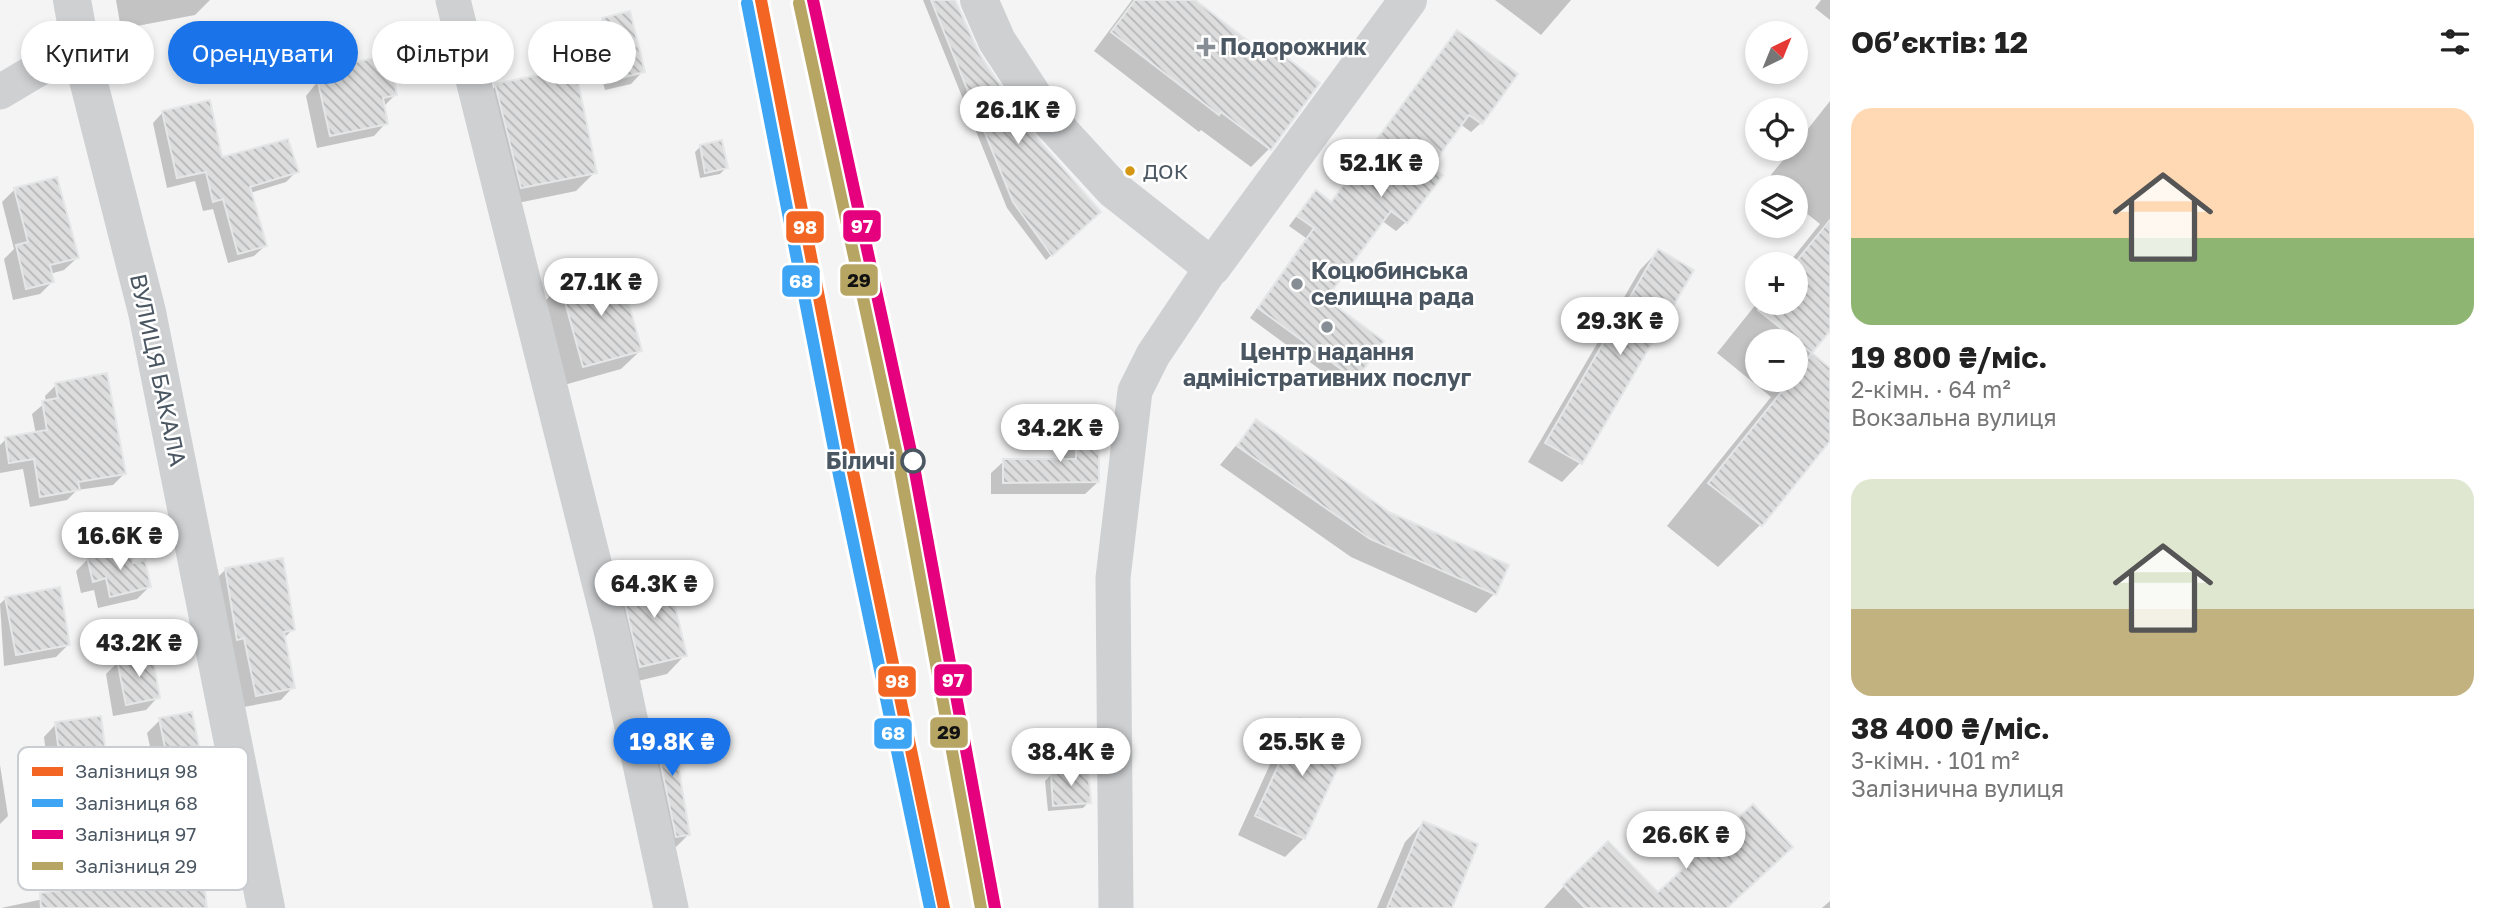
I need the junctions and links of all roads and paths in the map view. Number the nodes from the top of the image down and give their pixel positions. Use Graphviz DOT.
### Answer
graph roads {
  1 [pos="72,0"];
  2 [pos="453,0"];
  3 [pos="979,0"];
  4 [pos="1408,0"];
  5 [pos="76,21"];
  6 [pos="21,80"];
  7 [pos="89,84"];
  8 [pos="0,92"];
  9 [pos="1212,267"];
  10 [pos="234,747"];
  11 [pos="248,818"];
  12 [pos="266,908"];
  13 [pos="671,908"];
  14 [pos="1116,908"];
  1 -- 5 [label="street, ВУЛИЦЯ БАКАЛА"];
  2 -- 13 [label="street"];
  3 -- 9 [label="street"];
  4 -- 9 [label="street"];
  6 -- 8 [label="street"];
  7 -- 10 [label="street, ВУЛИЦЯ БАКАЛА"];
  9 -- 14 [label="street"];
  11 -- 12 [label="street, ВУЛИЦЯ БАКАЛА"];
}
